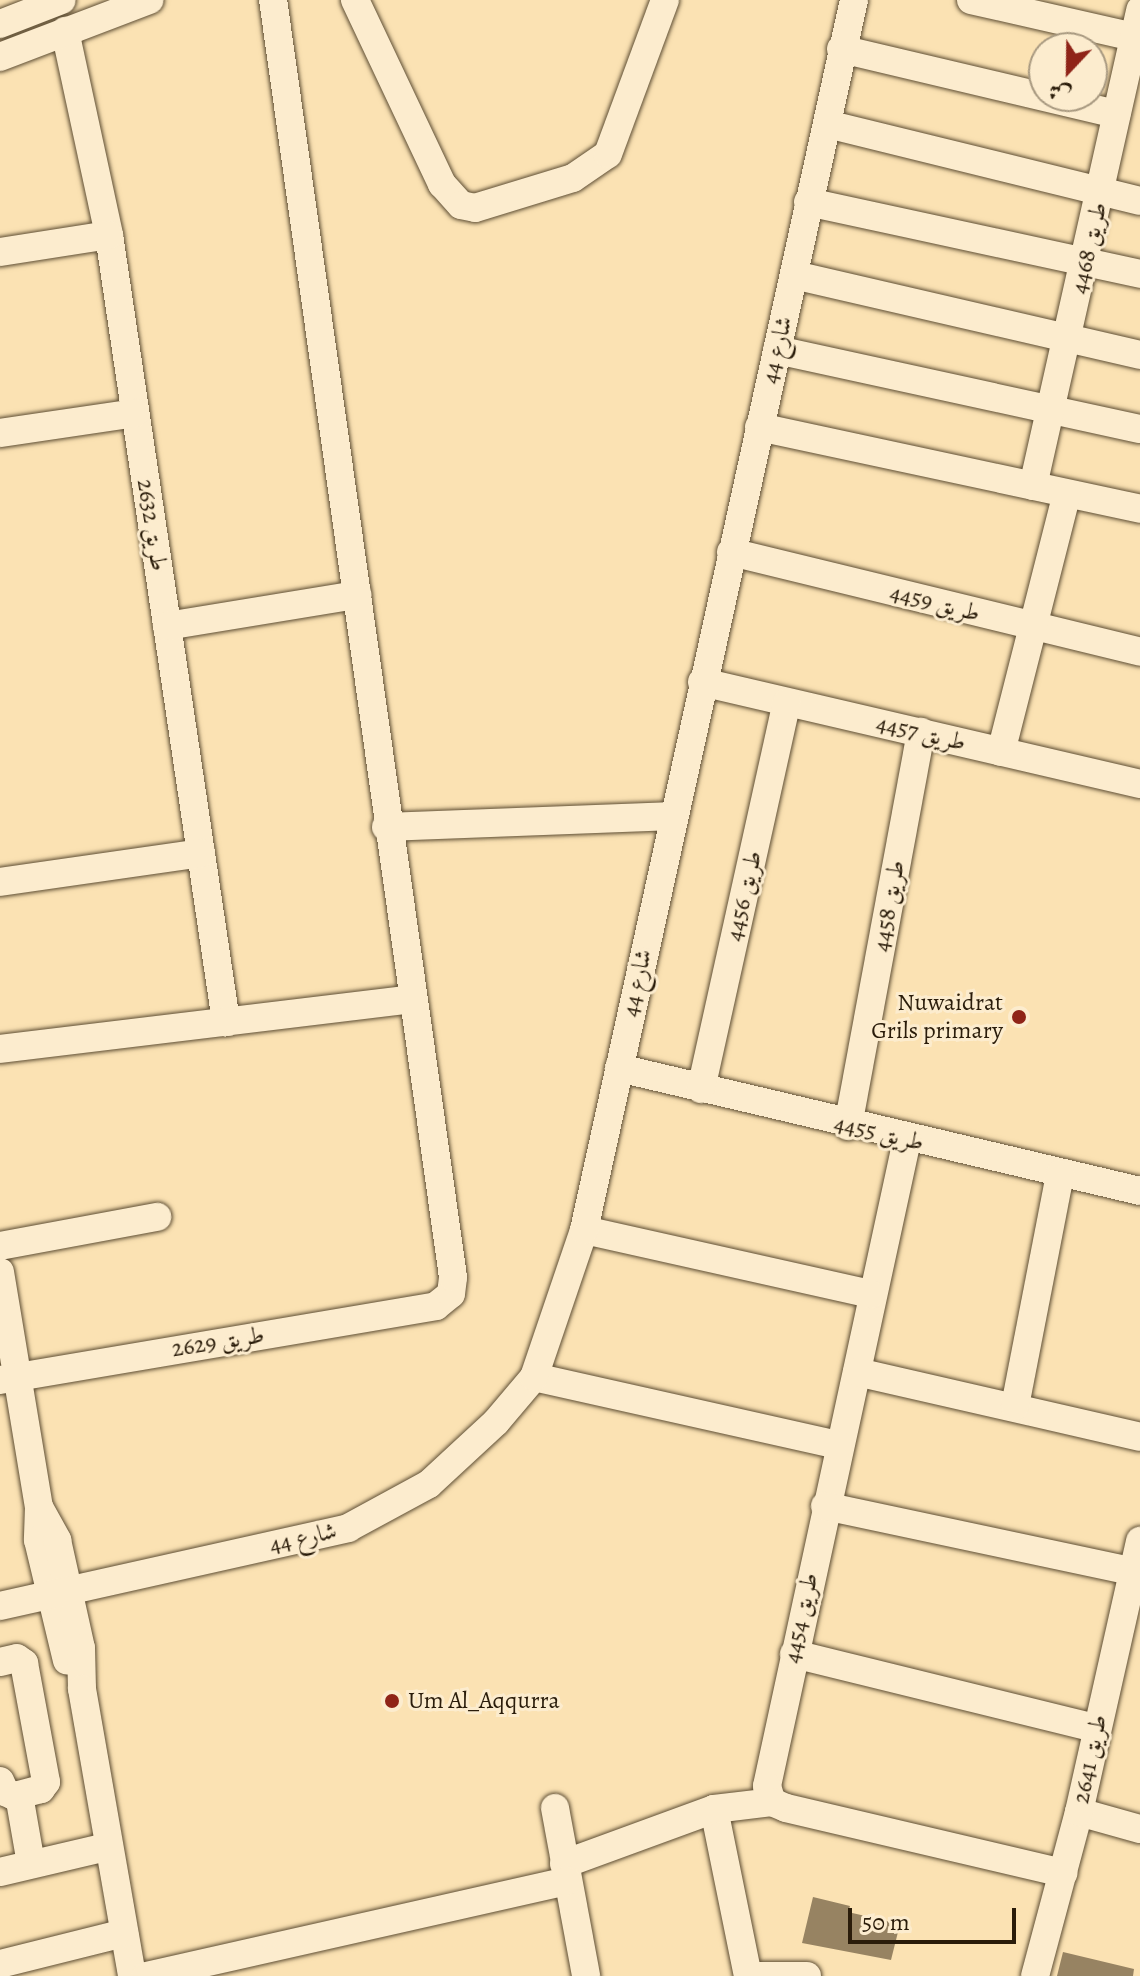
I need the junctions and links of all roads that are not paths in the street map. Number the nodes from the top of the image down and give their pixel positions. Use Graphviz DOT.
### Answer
graph roads {
  1 [pos="62,0"];
  2 [pos="149,0"];
  3 [pos="273,0"];
  4 [pos="355,0"];
  5 [pos="665,0"];
  6 [pos="854,0"];
  7 [pos="971,0"];
  8 [pos="0,24"];
  9 [pos="1137,24"];
  10 [pos="65,31"];
  11 [pos="841,49"];
  12 [pos="0,57"];
  13 [pos="1132,84"];
  14 [pos="1116,114"];
  15 [pos="827,124"];
  16 [pos="1102,192"];
  17 [pos="1140,201"];
  18 [pos="808,202"];
  19 [pos="109,235"];
  20 [pos="0,252"];
  21 [pos="1087,262"];
  22 [pos="1140,274"];
  23 [pos="794,275"];
  24 [pos="1068,338"];
  25 [pos="777,350"];
  26 [pos="1140,355"];
  27 [pos="1051,409"];
  28 [pos="135,413"];
  29 [pos="759,427"];
  30 [pos="1140,429"];
  31 [pos="0,433"];
  32 [pos="1033,486"];
  33 [pos="1067,494"];
  34 [pos="1140,509"];
  35 [pos="731,552"];
  36 [pos="357,595"];
  37 [pos="167,626"];
  38 [pos="1033,628"];
  39 [pos="1140,652"];
  40 [pos="702,682"];
  41 [pos="787,702"];
  42 [pos="921,732"];
  43 [pos="1001,752"];
  44 [pos="1140,784"];
  45 [pos="674,816"];
  46 [pos="386,827"];
  47 [pos="201,853"];
  48 [pos="0,882"];
  49 [pos="413,999"];
  50 [pos="226,1022"];
  51 [pos="0,1049"];
  52 [pos="619,1068"];
  53 [pos="701,1089"];
  54 [pos="848,1126"];
  55 [pos="907,1140"];
  56 [pos="1060,1174"];
  57 [pos="1140,1191"];
  58 [pos="157,1217"];
  59 [pos="584,1230"];
  60 [pos="0,1246"];
  61 [pos="0,1272"];
  62 [pos="871,1294"];
  63 [pos="857,1372"];
  64 [pos="534,1377"];
  65 [pos="8,1378"];
  66 [pos="1015,1406"];
  67 [pos="1140,1437"];
  68 [pos="838,1445"];
  69 [pos="825,1506"];
  70 [pos="1140,1541"];
  71 [pos="1136,1573"];
  72 [pos="59,1594"];
  73 [pos="0,1606"];
  74 [pos="794,1654"];
  75 [pos="0,1662"];
  76 [pos="1095,1728"];
  77 [pos="10,1788"];
  78 [pos="772,1802"];
  79 [pos="555,1808"];
  80 [pos="714,1809"];
  81 [pos="1079,1812"];
  82 [pos="1140,1829"];
  83 [pos="107,1847"];
  84 [pos="31,1864"];
  85 [pos="0,1872"];
  86 [pos="565,1873"];
  87 [pos="1064,1873"];
  88 [pos="124,1933"];
  89 [pos="0,1964"];
  90 [pos="132,1976"];
  91 [pos="146,1976"];
  92 [pos="586,1976"];
  93 [pos="751,1976"];
  94 [pos="807,1976"];
  95 [pos="1035,1976"];
  1 -- 8 [label="street"];
  2 -- 10 [label="street"];
  3 -- 36 [label="street"];
  4 -- 5 [label="street"];
  6 -- 11 [label="street, شارع 44"];
  7 -- 9 [label="street"];
  9 -- 13 [label="street, طريق 4468"];
  10 -- 12 [label="street"];
  10 -- 19 [label="street, طريق 2632"];
  11 -- 14 [label="street"];
  11 -- 15 [label="street, شارع 44"];
  13 -- 14 [label="street, طريق 4468"];
  14 -- 16 [label="street, طريق 4468"];
  15 -- 16 [label="street"];
  15 -- 18 [label="street, شارع 44"];
  16 -- 17 [label="street"];
  16 -- 21 [label="street, طريق 4468"];
  18 -- 21 [label="street"];
  18 -- 23 [label="street, شارع 44"];
  19 -- 20 [label="street"];
  19 -- 28 [label="street, طريق 2632"];
  21 -- 22 [label="street"];
  21 -- 24 [label="street, طريق 4468"];
  23 -- 24 [label="street"];
  23 -- 25 [label="street, شارع 44"];
  24 -- 26 [label="street"];
  24 -- 27 [label="street, طريق 4468"];
  25 -- 27 [label="street"];
  25 -- 29 [label="street, شارع 44"];
  27 -- 30 [label="street"];
  27 -- 32 [label="street, طريق 4468"];
  28 -- 31 [label="street"];
  28 -- 37 [label="street, طريق 2632"];
  29 -- 32 [label="street"];
  29 -- 35 [label="street, شارع 44"];
  32 -- 33 [label="street"];
  33 -- 34 [label="street"];
  33 -- 38 [label="street"];
  35 -- 38 [label="street, طريق 4459"];
  35 -- 40 [label="street, شارع 44"];
  36 -- 37 [label="street"];
  36 -- 46 [label="street"];
  37 -- 47 [label="street, طريق 2632"];
  38 -- 39 [label="street, طريق 4459"];
  38 -- 43 [label="street"];
  40 -- 41 [label="street, طريق 4457"];
  40 -- 45 [label="street, شارع 44"];
  41 -- 42 [label="street, طريق 4457"];
  41 -- 53 [label="street, طريق 4456"];
  42 -- 43 [label="street, طريق 4457"];
  42 -- 54 [label="street, طريق 4458"];
  43 -- 44 [label="street, طريق 4457"];
  45 -- 46 [label="street"];
  45 -- 52 [label="street, شارع 44"];
  46 -- 49 [label="street"];
  47 -- 48 [label="street"];
  47 -- 50 [label="street, طريق 2632"];
  49 -- 50 [label="street"];
  49 -- 65 [label="street, طريق 2629"];
  50 -- 51 [label="street"];
  52 -- 53 [label="street, طريق 4455"];
  52 -- 59 [label="street, شارع 44"];
  53 -- 54 [label="street, طريق 4455"];
  54 -- 55 [label="street, طريق 4455"];
  55 -- 56 [label="street, طريق 4455"];
  55 -- 62 [label="street, طريق 4454"];
  56 -- 57 [label="street, طريق 4455"];
  56 -- 66 [label="street"];
  58 -- 60 [label="street"];
  59 -- 62 [label="street"];
  59 -- 64 [label="street, شارع 44"];
  61 -- 65 [label="street"];
  62 -- 63 [label="street, طريق 4454"];
  63 -- 66 [label="street"];
  63 -- 68 [label="street, طريق 4454"];
  64 -- 68 [label="street"];
  64 -- 72 [label="street, شارع 44"];
  65 -- 72 [label="street"];
  66 -- 67 [label="street"];
  68 -- 69 [label="street, طريق 4454"];
  69 -- 71 [label="street"];
  69 -- 74 [label="street, طريق 4454"];
  70 -- 71 [label="street, طريق 2641"];
  71 -- 76 [label="street, طريق 2641"];
  72 -- 73 [label="street, شارع 44"];
  72 -- 83 [label="street"];
  74 -- 76 [label="street"];
  74 -- 78 [label="street, طريق 4454"];
  75 -- 77 [label="street"];
  76 -- 81 [label="street, طريق 2641"];
  77 -- 84 [label="street"];
  78 -- 80 [label="street"];
  78 -- 87 [label="street"];
  79 -- 86 [label="street"];
  80 -- 86 [label="street"];
  80 -- 93 [label="street"];
  81 -- 82 [label="street"];
  81 -- 87 [label="street, طريق 2641"];
  83 -- 84 [label="street"];
  83 -- 88 [label="street"];
  84 -- 85 [label="street"];
  86 -- 91 [label="street"];
  86 -- 92 [label="street"];
  87 -- 95 [label="street, طريق 2641"];
  88 -- 89 [label="street"];
  88 -- 90 [label="street"];
  93 -- 94 [label="street"];
}
